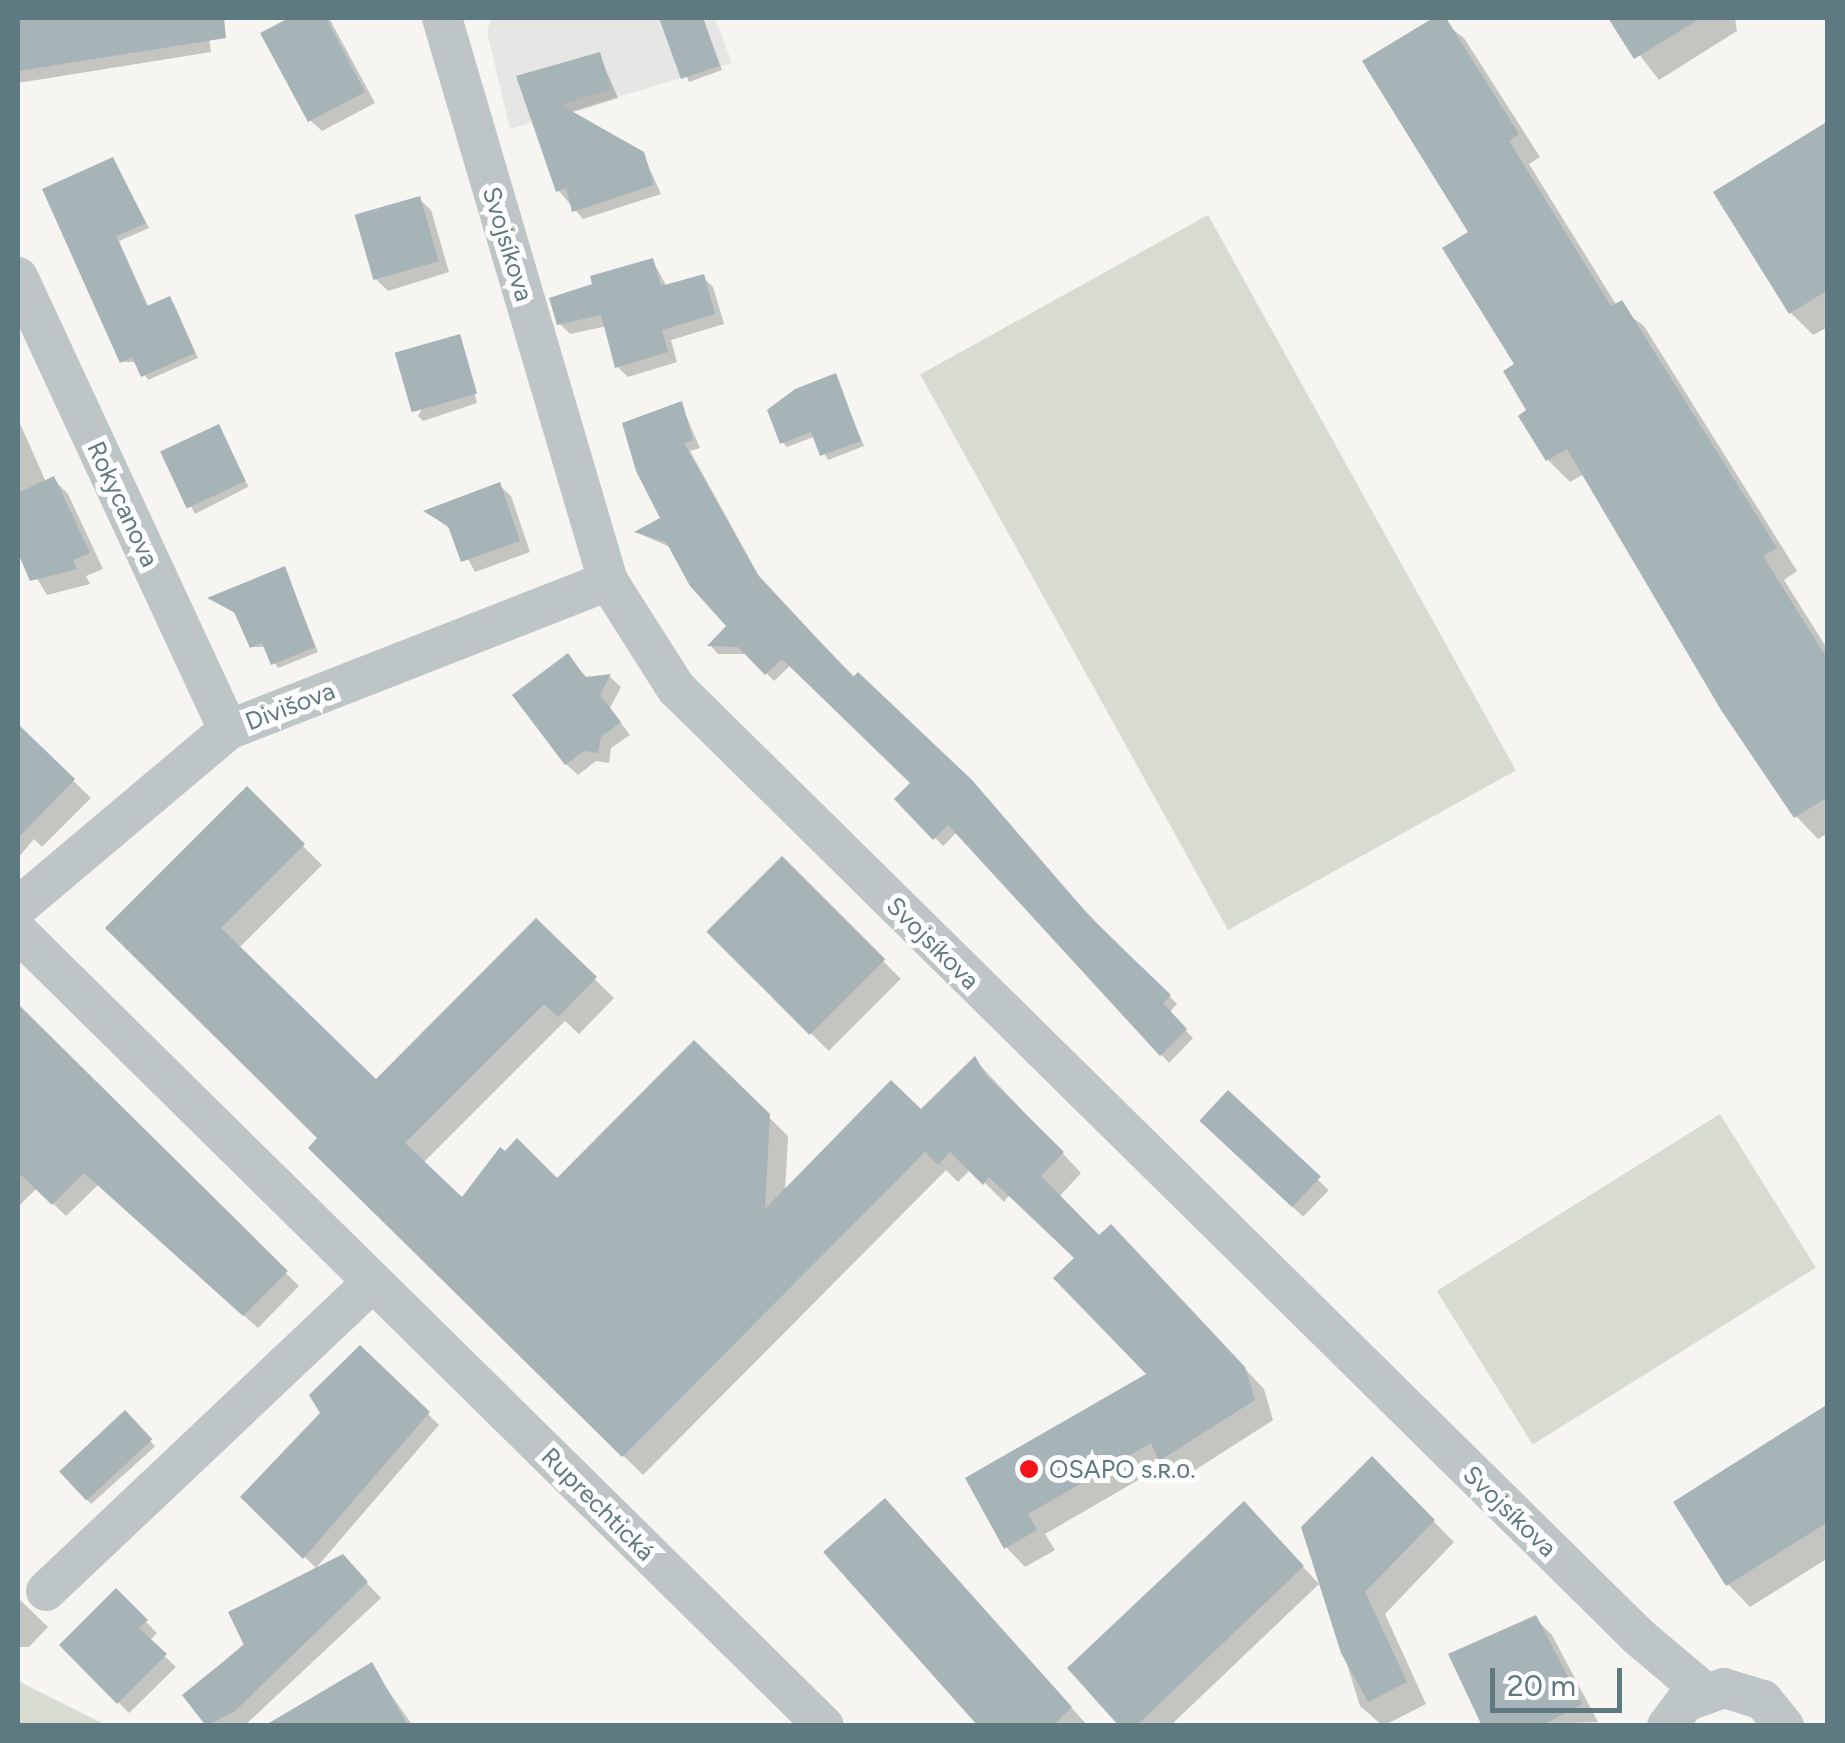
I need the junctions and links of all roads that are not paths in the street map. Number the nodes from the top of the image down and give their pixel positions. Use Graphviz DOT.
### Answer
graph roads {
  1 [pos="442,18"];
  2 [pos="18,277"];
  3 [pos="608,581"];
  4 [pos="228,730"];
  5 [pos="18,906"];
  6 [pos="18,932"];
  7 [pos="373,1282"];
  8 [pos="46,1591"];
  9 [pos="1704,1692"];
  10 [pos="824,1726"];
  11 [pos="1666,1726"];
  12 [pos="1784,1726"];
  1 -- 3 [label="street, Svojsíkova"];
  2 -- 4 [label="street, Rokycanova"];
  3 -- 4 [label="street, Divišova"];
  3 -- 9 [label="street, Svojsíkova"];
  4 -- 5 [label="street, Divišova"];
  6 -- 7 [label="street, Ruprechtická"];
  7 -- 8 [label="street"];
  7 -- 10 [label="street, Ruprechtická"];
  9 -- 11 [label="street"];
  9 -- 12 [label="street"];
}
